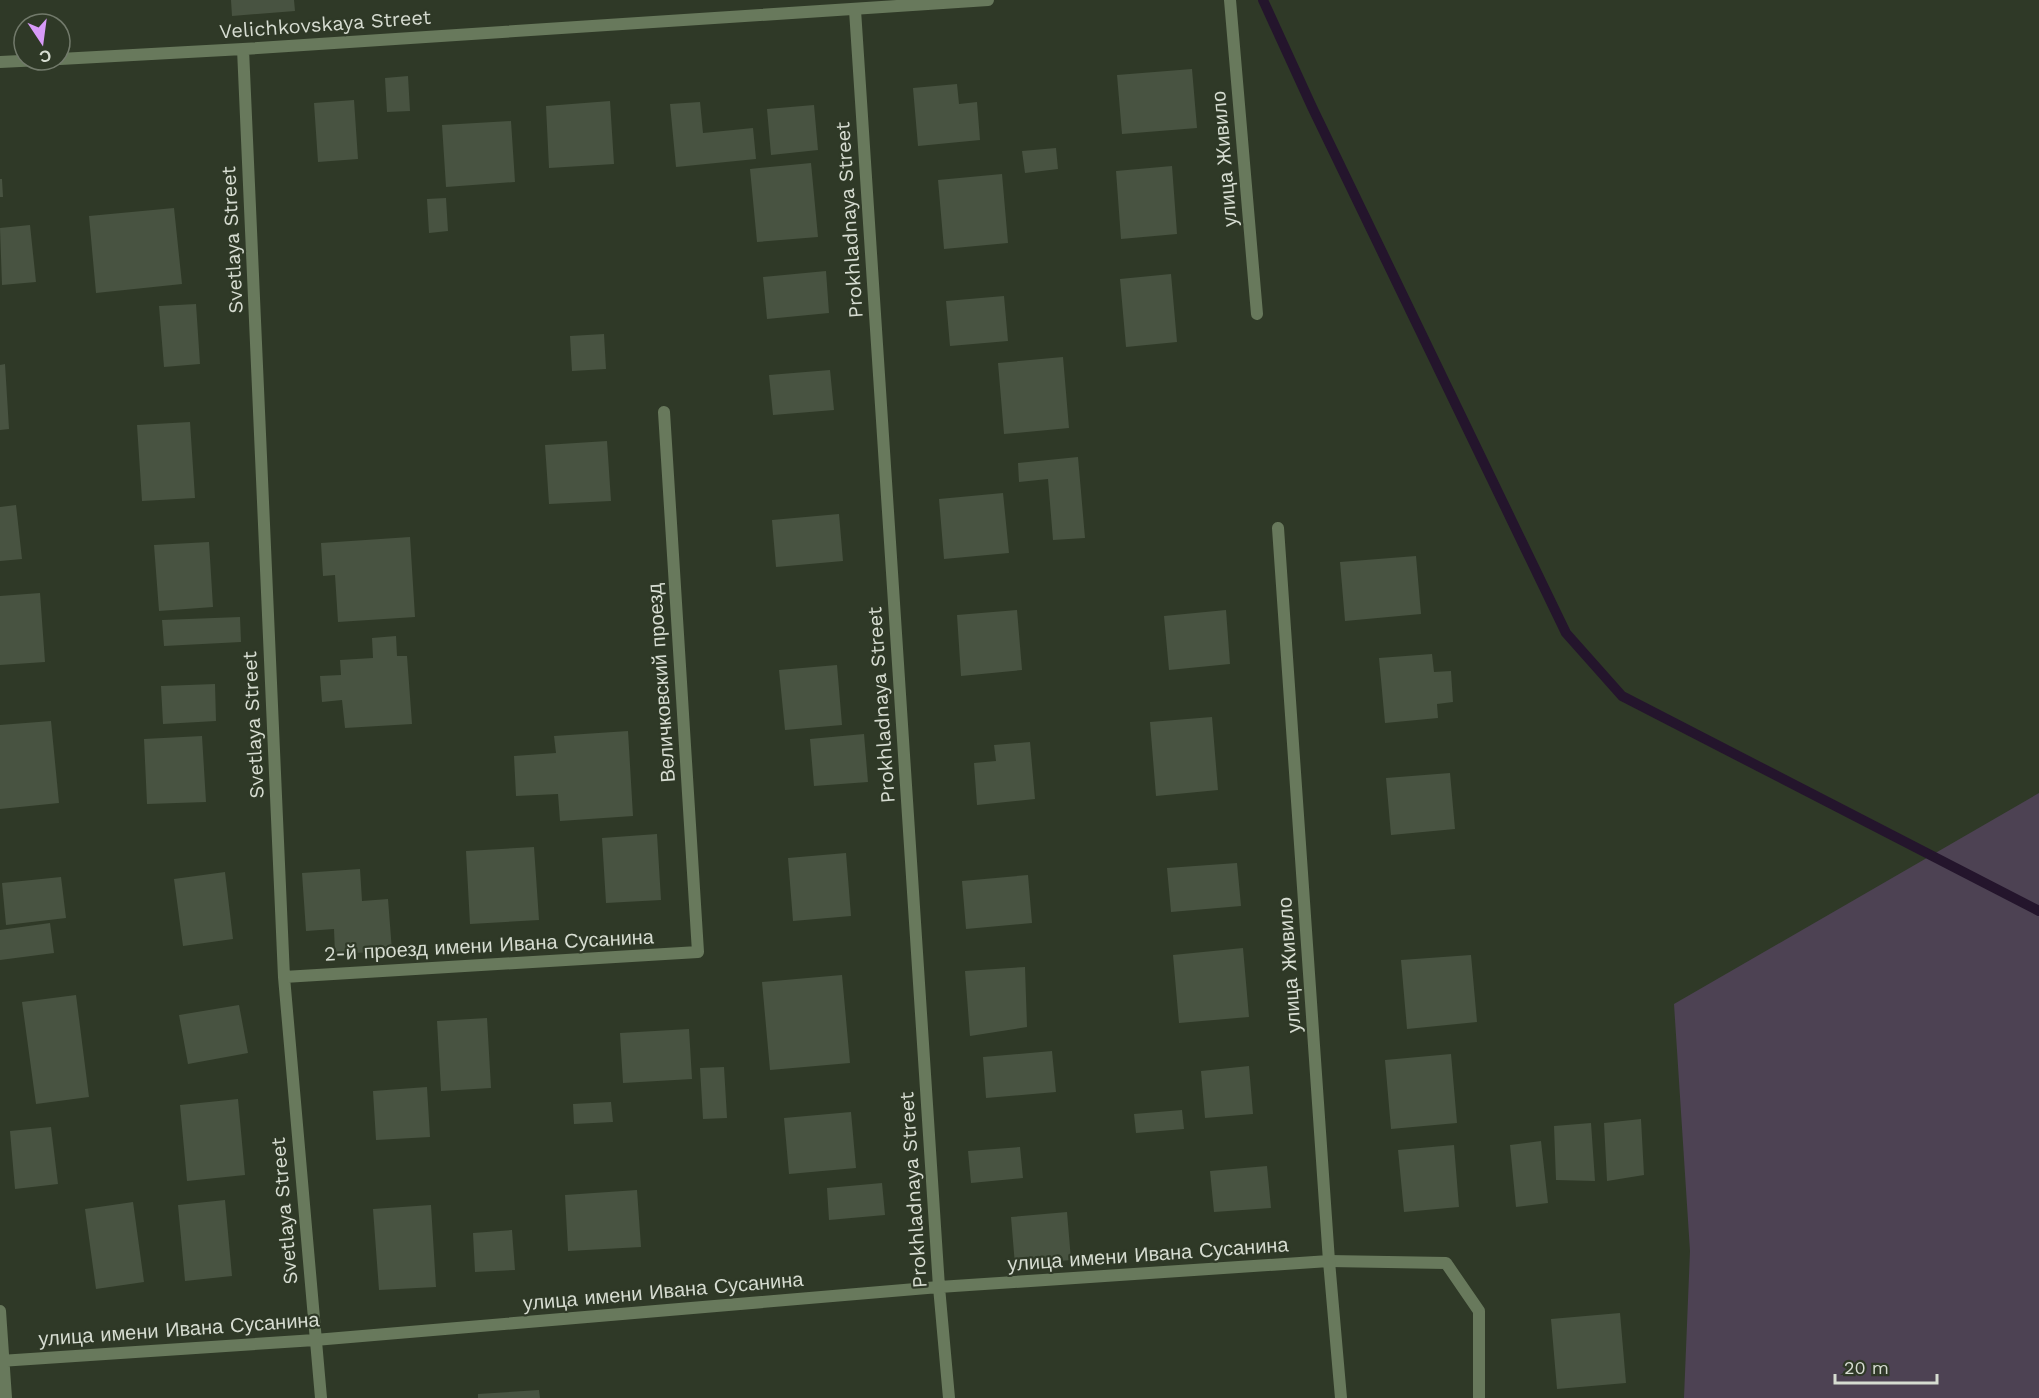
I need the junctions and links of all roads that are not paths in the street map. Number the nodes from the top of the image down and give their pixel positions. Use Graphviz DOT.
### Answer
graph roads {
  1 [pos="988,0"];
  2 [pos="1230,0"];
  3 [pos="855,10"];
  4 [pos="243,49"];
  5 [pos="72,58"];
  6 [pos="1257,314"];
  7 [pos="664,412"];
  8 [pos="1278,528"];
  9 [pos="698,952"];
  10 [pos="284,977"];
  11 [pos="1329,1261"];
  12 [pos="939,1287"];
  13 [pos="0,1311"];
  14 [pos="315,1340"];
  15 [pos="2,1361"];
  16 [pos="6,1398"];
  17 [pos="321,1398"];
  18 [pos="948,1398"];
  19 [pos="1341,1398"];
  20 [pos="1479,1398"];
  1 -- 3 [label="street, Velichkovskaya Street"];
  2 -- 6 [label="street, улица Живило"];
  3 -- 4 [label="street, Velichkovskaya Street"];
  3 -- 12 [label="street, Prokhladnaya Street"];
  4 -- 5 [label="street, Velichkovskaya Street"];
  4 -- 10 [label="street, Svetlaya Street"];
  7 -- 9 [label="street, Величковский проезд"];
  8 -- 11 [label="street, улица Живило"];
  9 -- 10 [label="street, 2-й проезд имени Ивана Сусанина"];
  10 -- 14 [label="street, Svetlaya Street"];
  11 -- 12 [label="street, улица имени Ивана Сусанина"];
  11 -- 19 [label="street, улица Живило"];
  11 -- 20 [label="street, улица имени Ивана Сусанина"];
  12 -- 14 [label="street, улица имени Ивана Сусанина"];
  12 -- 18 [label="street, Prokhladnaya Street"];
  13 -- 15 [label="street"];
  14 -- 15 [label="street, улица имени Ивана Сусанина"];
  14 -- 17 [label="street, Svetlaya Street"];
  15 -- 16 [label="street"];
}
